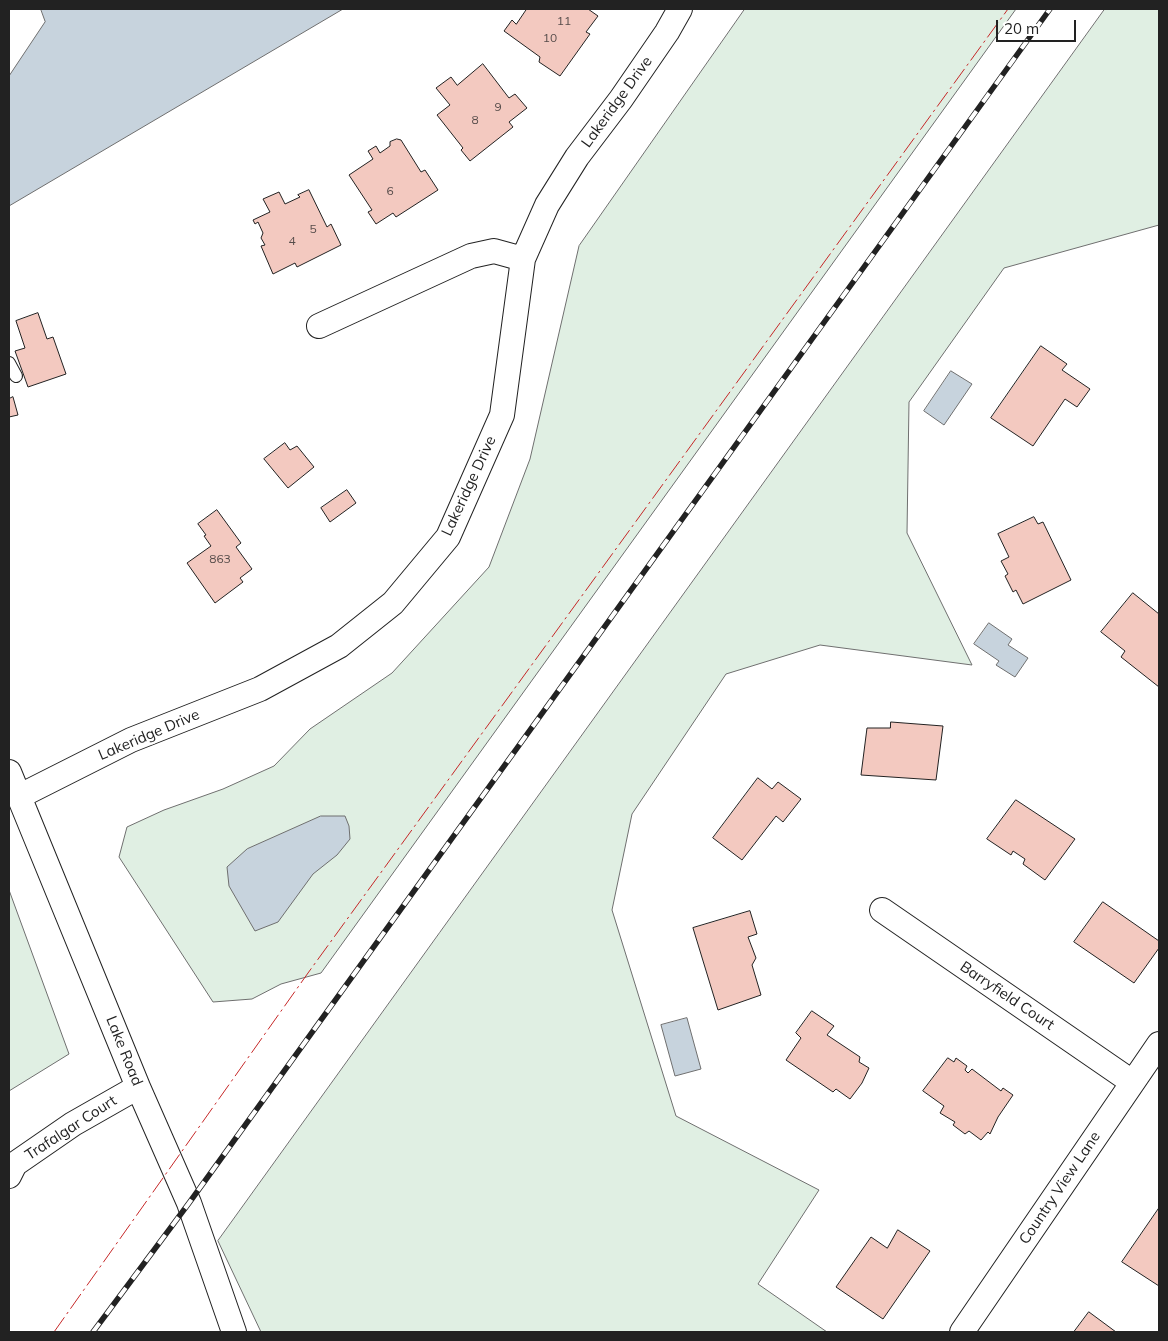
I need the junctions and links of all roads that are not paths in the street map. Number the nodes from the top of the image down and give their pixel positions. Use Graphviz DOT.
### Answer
graph roads {
  1 [pos="680,9"];
  2 [pos="523,259"];
  3 [pos="319,326"];
  4 [pos="9,363"];
  5 [pos="16,376"];
  6 [pos="9,772"];
  7 [pos="20,796"];
  8 [pos="882,910"];
  9 [pos="1159,1044"];
  10 [pos="1132,1082"];
  11 [pos="138,1087"];
  12 [pos="9,1176"];
  13 [pos="234,1332"];
  14 [pos="962,1332"];
  1 -- 2 [label="street, Lakeridge Drive"];
  2 -- 3 [label="street"];
  2 -- 7 [label="street, Lakeridge Drive"];
  4 -- 5 [label="lane"];
  6 -- 7 [label="street, Lake Road"];
  7 -- 11 [label="street, Lake Road"];
  8 -- 10 [label="street, Barryfield Court"];
  9 -- 10 [label="street, Country View Lane"];
  10 -- 14 [label="street, Country View Lane"];
  11 -- 12 [label="street, Trafalgar Court"];
  11 -- 13 [label="street, Lake Road"];
}
